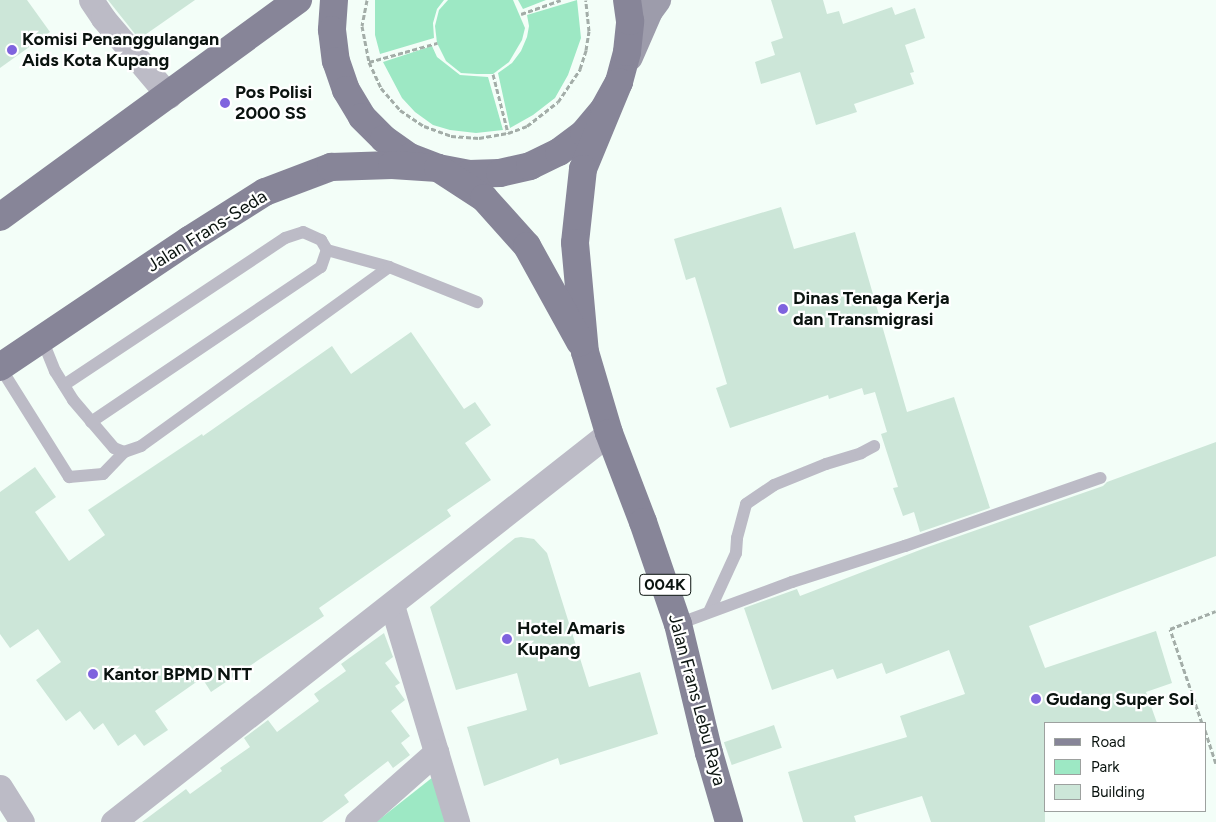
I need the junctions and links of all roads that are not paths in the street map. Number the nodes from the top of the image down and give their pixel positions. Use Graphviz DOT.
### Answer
graph roads {
  1 [pos="91,0"];
  2 [pos="298,0"];
  3 [pos="334,0"];
  4 [pos="627,0"];
  5 [pos="657,0"];
  6 [pos="619,82"];
  7 [pos="168,96"];
  8 [pos="438,168"];
  9 [pos="0,217"];
  10 [pos="327,250"];
  11 [pos="389,267"];
  12 [pos="477,302"];
  13 [pos="42,339"];
  14 [pos="585,352"];
  15 [pos="0,367"];
  16 [pos="64,385"];
  17 [pos="91,422"];
  18 [pos="608,433"];
  19 [pos="874,446"];
  20 [pos="124,452"];
  21 [pos="1100,478"];
  22 [pos="392,605"];
  23 [pos="709,612"];
  24 [pos="678,624"];
  25 [pos="436,752"];
  26 [pos="0,787"];
  27 [pos="22,822"];
  28 [pos="113,822"];
  29 [pos="357,822"];
  30 [pos="456,822"];
  31 [pos="729,822"];
  1 -- 7 [label="street"];
  2 -- 7 [label="main road"];
  3 -- 8 [label="main road"];
  4 -- 6 [label="main road"];
  5 -- 6 [label="main road"];
  6 -- 8 [label="main road"];
  6 -- 14 [label="main road, Jalan Frans Lebu Raya / 004K"];
  7 -- 9 [label="main road"];
  8 -- 13 [label="main road, Jalan Frans-Seda"];
  8 -- 14 [label="main road, Jalan Frans Lebu Raya / 004K"];
  10 -- 11 [label="lane"];
  10 -- 16 [label="lane"];
  10 -- 17 [label="lane"];
  11 -- 12 [label="lane"];
  11 -- 20 [label="lane"];
  13 -- 15 [label="main road, Jalan Frans-Seda"];
  13 -- 16 [label="lane"];
  14 -- 18 [label="main road, Jalan Frans Lebu Raya / 004K"];
  15 -- 20 [label="lane"];
  16 -- 17 [label="lane"];
  17 -- 20 [label="lane"];
  18 -- 22 [label="street"];
  18 -- 24 [label="main road, Jalan Frans Lebu Raya / 004K"];
  19 -- 23 [label="lane"];
  21 -- 23 [label="lane"];
  22 -- 25 [label="street"];
  22 -- 28 [label="street"];
  23 -- 24 [label="lane"];
  24 -- 31 [label="main road, Jalan Frans Lebu Raya / 004K"];
  25 -- 29 [label="street"];
  25 -- 30 [label="street"];
  26 -- 27 [label="street"];
}
